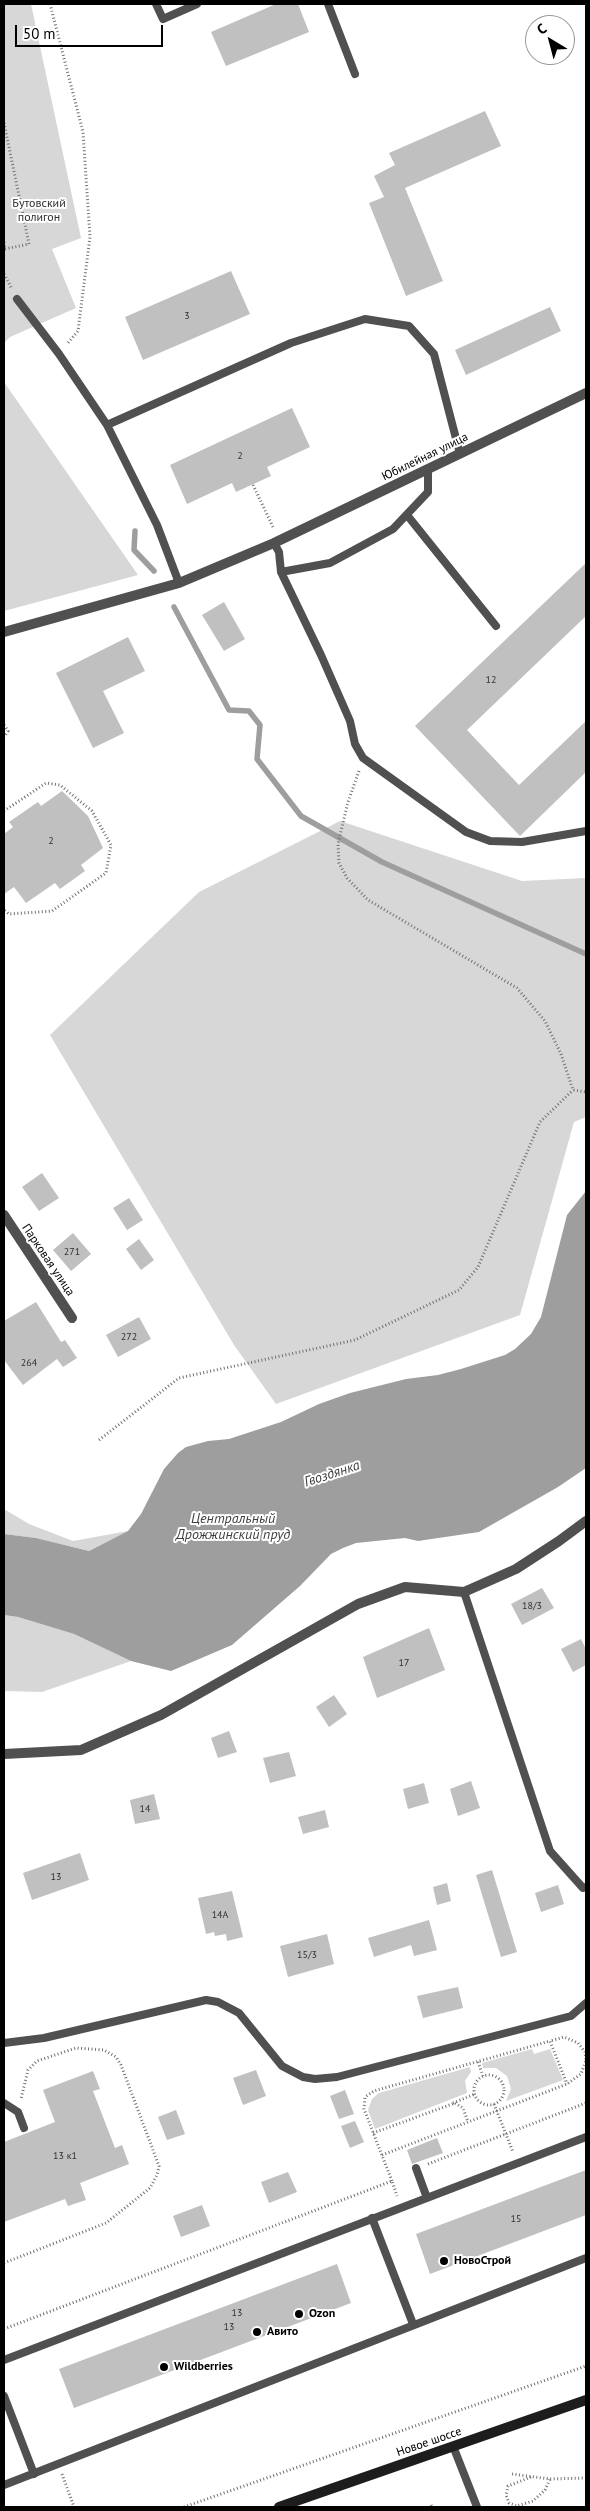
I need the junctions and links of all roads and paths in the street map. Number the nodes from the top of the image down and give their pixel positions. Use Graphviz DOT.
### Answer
graph roads {
  1 [pos="50,4"];
  2 [pos="156,4"];
  3 [pos="197,4"];
  4 [pos="331,5"];
  5 [pos="355,74"];
  6 [pos="4,123"];
  7 [pos="4,241"];
  8 [pos="5,250"];
  9 [pos="17,299"];
  10 [pos="59,354"];
  11 [pos="586,392"];
  12 [pos="106,425"];
  13 [pos="460,454"];
  14 [pos="428,469"];
  15 [pos="254,484"];
  16 [pos="407,514"];
  17 [pos="266,532"];
  18 [pos="269,545"];
  19 [pos="281,572"];
  20 [pos="179,583"];
  21 [pos="496,626"];
  22 [pos="4,632"];
  23 [pos="4,725"];
  24 [pos="4,737"];
  25 [pos="363,758"];
  26 [pos="4,811"];
  27 [pos="586,831"];
  28 [pos="4,910"];
  29 [pos="573,1090"];
  30 [pos="586,1092"];
  31 [pos="4,1215"];
  32 [pos="72,1318"];
  33 [pos="99,1440"];
  34 [pos="586,1521"];
  35 [pos="464,1592"];
  36 [pos="4,1754"];
  37 [pos="585,1887"];
  38 [pos="586,1897"];
  39 [pos="586,2003"];
  40 [pos="550,2041"];
  41 [pos="4,2043"];
  42 [pos="478,2062"];
  43 [pos="483,2076"];
  44 [pos="567,2084"];
  45 [pos="475,2094"];
  46 [pos="4,2103"];
  47 [pos="586,2103"];
  48 [pos="450,2104"];
  49 [pos="494,2104"];
  50 [pos="497,2111"];
  51 [pos="18,2112"];
  52 [pos="468,2122"];
  53 [pos="24,2128"];
  54 [pos="373,2133"];
  55 [pos="505,2134"];
  56 [pos="586,2136"];
  57 [pos="382,2155"];
  58 [pos="517,2163"];
  59 [pos="416,2168"];
  60 [pos="392,2181"];
  61 [pos="427,2198"];
  62 [pos="402,2207"];
  63 [pos="372,2218"];
  64 [pos="586,2258"];
  65 [pos="4,2263"];
  66 [pos="413,2324"];
  67 [pos="4,2329"];
  68 [pos="4,2360"];
  69 [pos="586,2366"];
  70 [pos="4,2396"];
  71 [pos="586,2400"];
  72 [pos="453,2446"];
  73 [pos="58,2465"];
  74 [pos="34,2474"];
  75 [pos="512,2474"];
  76 [pos="531,2477"];
  77 [pos="586,2478"];
  78 [pos="550,2479"];
  79 [pos="4,2485"];
  80 [pos="74,2507"];
  81 [pos="184,2507"];
  82 [pos="279,2507"];
  83 [pos="477,2507"];
  1 -- 10 [label="path"];
  2 -- 3 [label="lane"];
  4 -- 5 [label="lane"];
  6 -- 8 [label="path"];
  7 -- 8 [label="path"];
  9 -- 10 [label="lane"];
  10 -- 12 [label="lane"];
  11 -- 13 [label="street, Юбилейная улица"];
  12 -- 13 [label="lane"];
  12 -- 20 [label="lane"];
  13 -- 14 [label="street, Юбилейная улица"];
  14 -- 16 [label="lane"];
  14 -- 18 [label="street, Юбилейная улица"];
  15 -- 17 [label="path"];
  16 -- 19 [label="lane"];
  16 -- 21 [label="lane"];
  18 -- 19 [label="lane"];
  18 -- 20 [label="street, Юбилейная улица"];
  19 -- 25 [label="lane"];
  20 -- 22 [label="street, Юбилейная улица"];
  23 -- 24 [label="path"];
  25 -- 27 [label="lane"];
  25 -- 29 [label="path"];
  26 -- 28 [label="path"];
  29 -- 30 [label="path"];
  29 -- 33 [label="path"];
  31 -- 32 [label="street, Парковая улица"];
  34 -- 35 [label="street"];
  35 -- 36 [label="street"];
  35 -- 37 [label="lane"];
  37 -- 38 [label="lane"];
  39 -- 41 [label="lane"];
  40 -- 42 [label="path"];
  40 -- 44 [label="path"];
  40 -- 44 [label="path"];
  42 -- 43 [label="path"];
  42 -- 54 [label="path"];
  43 -- 45 [label="path"];
  43 -- 49 [label="path"];
  44 -- 50 [label="path"];
  45 -- 48 [label="path"];
  45 -- 49 [label="path"];
  46 -- 51 [label="lane"];
  47 -- 55 [label="path"];
  48 -- 52 [label="path"];
  48 -- 54 [label="path"];
  49 -- 50 [label="path"];
  50 -- 52 [label="path"];
  50 -- 55 [label="path"];
  51 -- 53 [label="lane"];
  51 -- 65 [label="path"];
  52 -- 57 [label="path"];
  54 -- 57 [label="path"];
  55 -- 58 [label="path"];
  55 -- 59 [label="path"];
  56 -- 58 [label="lane"];
  57 -- 60 [label="path"];
  58 -- 61 [label="lane"];
  59 -- 61 [label="lane"];
  60 -- 62 [label="path"];
  60 -- 67 [label="path"];
  61 -- 62 [label="lane"];
  62 -- 63 [label="lane"];
  63 -- 66 [label="lane"];
  63 -- 68 [label="lane"];
  64 -- 66 [label="lane"];
  66 -- 73 [label="lane"];
  69 -- 81 [label="path"];
  70 -- 74 [label="lane"];
  71 -- 72 [label="street, Новое шоссе"];
  72 -- 82 [label="street, Новое шоссе"];
  72 -- 83 [label="lane"];
  73 -- 74 [label="lane"];
  73 -- 80 [label="path"];
  74 -- 79 [label="lane"];
  75 -- 76 [label="path"];
  76 -- 78 [label="path"];
  76 -- 78 [label="path"];
  77 -- 78 [label="path"];
}
